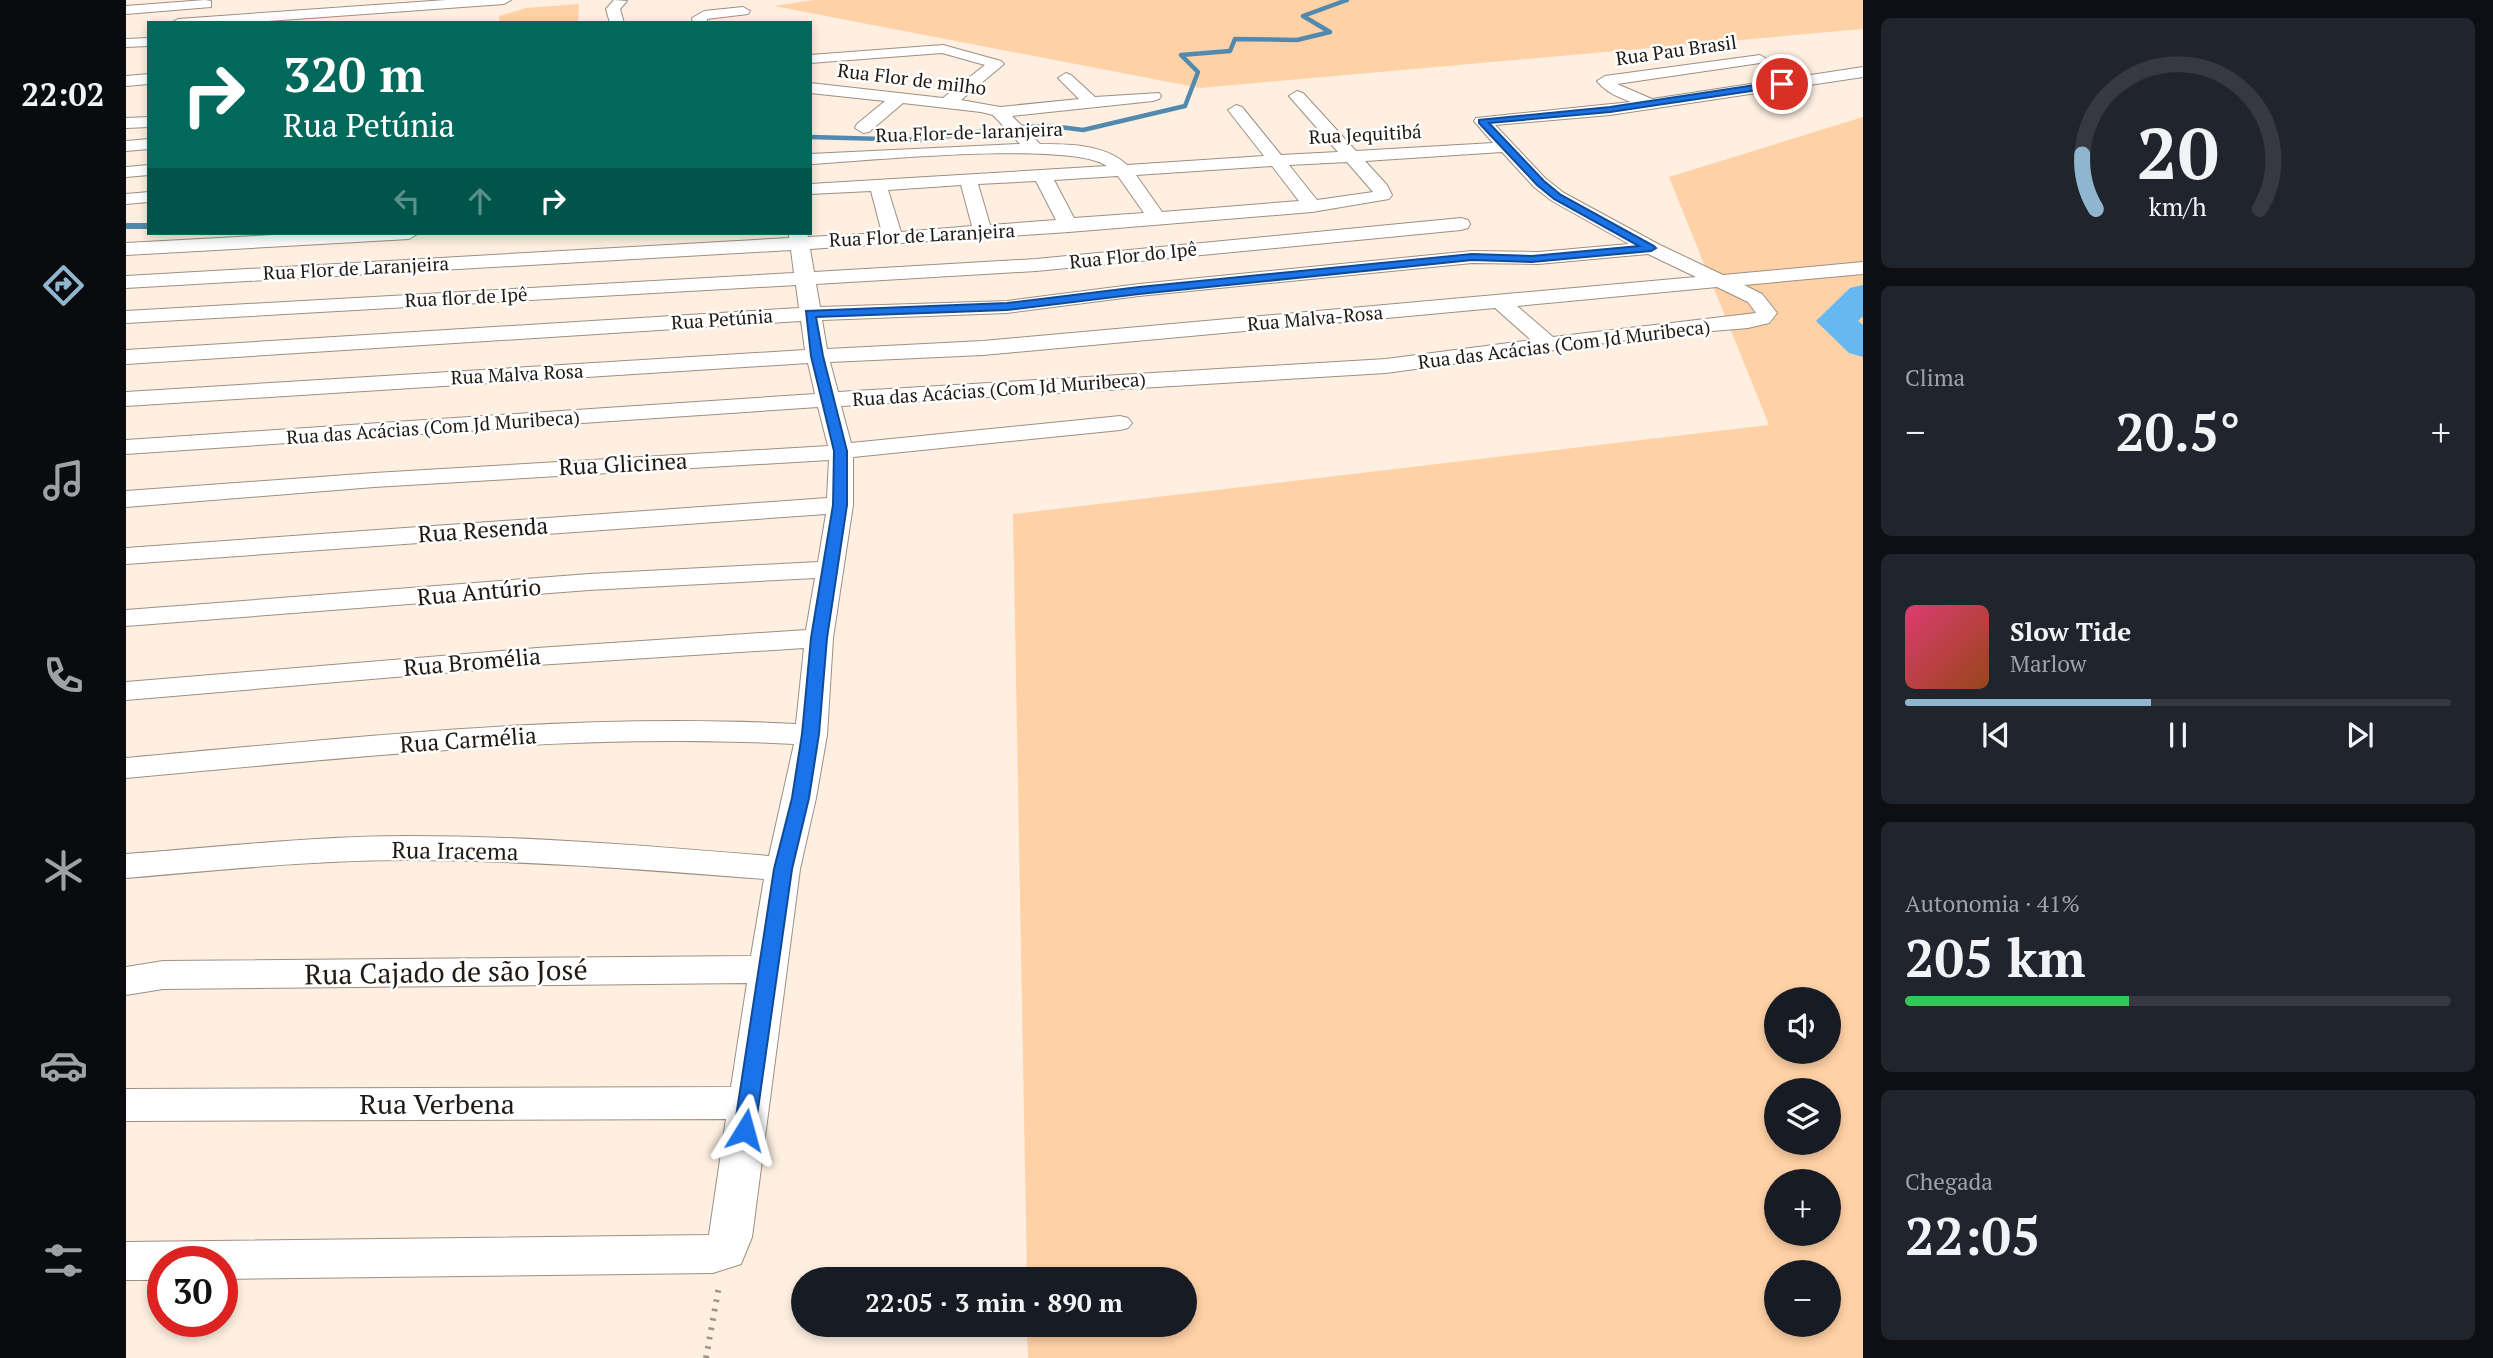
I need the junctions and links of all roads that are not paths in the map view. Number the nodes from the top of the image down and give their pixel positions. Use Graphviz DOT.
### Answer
graph roads {
  1 [pos="504,0"];
  2 [pos="755,0"];
  3 [pos="620,1"];
  4 [pos="216,4"];
  5 [pos="126,10"];
  6 [pos="743,11"];
  7 [pos="318,12"];
  8 [pos="757,18"];
  9 [pos="203,21"];
  10 [pos="616,21"];
  11 [pos="700,21"];
  12 [pos="147,42"];
  13 [pos="126,43"];
  14 [pos="1760,59"];
  15 [pos="812,60"];
  16 [pos="1863,72"];
  17 [pos="1066,78"];
  18 [pos="147,79"];
  19 [pos="126,81"];
  20 [pos="812,88"];
  21 [pos="1153,96"];
  22 [pos="1297,96"];
  23 [pos="900,97"];
  24 [pos="948,102"];
  25 [pos="1091,102"];
  26 [pos="1648,103"];
  27 [pos="1236,110"];
  28 [pos="999,112"];
  29 [pos="147,122"];
  30 [pos="126,123"];
  31 [pos="863,128"];
  32 [pos="147,144"];
  33 [pos="126,146"];
  34 [pos="1505,147"];
  35 [pos="1035,149"];
  36 [pos="1353,156"];
  37 [pos="812,159"];
  38 [pos="1278,160"];
  39 [pos="1196,166"];
  40 [pos="147,170"];
  41 [pos="1122,171"];
  42 [pos="126,172"];
  43 [pos="1043,176"];
  44 [pos="968,180"];
  45 [pos="878,185"];
  46 [pos="812,189"];
  47 [pos="147,197"];
  48 [pos="126,199"];
  49 [pos="1312,206"];
  50 [pos="1233,212"];
  51 [pos="1156,217"];
  52 [pos="1461,224"];
  53 [pos="1069,226"];
  54 [pos="983,232"];
  55 [pos="374,235"];
  56 [pos="408,235"];
  57 [pos="799,237"];
  58 [pos="893,238"];
  59 [pos="699,240"];
  60 [pos="1651,248"];
  61 [pos="126,249"];
  62 [pos="388,266"];
  63 [pos="1863,268"];
  64 [pos="805,278"];
  65 [pos="1721,281"];
  66 [pos="126,282"];
  67 [pos="366,302"];
  68 [pos="1501,302"];
  69 [pos="810,314"];
  70 [pos="126,317"];
  71 [pos="1550,346"];
  72 [pos="908,353"];
  73 [pos="817,356"];
  74 [pos="126,357"];
  75 [pos="126,399"];
  76 [pos="829,401"];
  77 [pos="1120,423"];
  78 [pos="126,447"];
  79 [pos="841,451"];
  80 [pos="126,499"];
  81 [pos="840,505"];
  82 [pos="126,555"];
  83 [pos="832,569"];
  84 [pos="126,618"];
  85 [pos="819,638"];
  86 [pos="126,691"];
  87 [pos="811,734"];
  88 [pos="126,768"];
  89 [pos="126,866"];
  90 [pos="783,869"];
  91 [pos="767,969"];
  92 [pos="126,981"];
  93 [pos="748,1103"];
  94 [pos="126,1105"];
  95 [pos="126,1261"];
  1 -- 7 [label="street"];
  2 -- 6 [label="street"];
  3 -- 10 [label="street"];
  4 -- 5 [label="street"];
  6 -- 8 [label="street"];
  6 -- 11 [label="street"];
  7 -- 9 [label="street"];
  12 -- 13 [label="street"];
  14 -- 26 [label="street, Rua Pau Brasil"];
  15 -- 24 [label="street"];
  16 -- 26 [label="street"];
  17 -- 25 [label="street"];
  18 -- 19 [label="street"];
  20 -- 23 [label="street, Rua Flor de milho"];
  21 -- 25 [label="street, Rua Flor de milho"];
  22 -- 36 [label="street"];
  23 -- 24 [label="street, Rua Flor de milho"];
  23 -- 31 [label="street, Rua Flor de milho"];
  24 -- 28 [label="street, Rua Flor de milho"];
  25 -- 28 [label="street, Rua Flor de milho"];
  26 -- 34 [label="street"];
  27 -- 38 [label="street"];
  28 -- 35 [label="street, Rua Flor de milho"];
  29 -- 30 [label="street"];
  32 -- 33 [label="street"];
  34 -- 36 [label="street, Rua Jequitibá"];
  34 -- 60 [label="street"];
  35 -- 37 [label="street, Rua Flor-de-laranjeira"];
  35 -- 41 [label="street, Rua Flor-de-laranjeira"];
  36 -- 38 [label="street, Rua Jequitibá"];
  36 -- 49 [label="street, Rua Flor de Laranjeira"];
  38 -- 39 [label="street, Rua Jequitibá"];
  38 -- 49 [label="street"];
  39 -- 41 [label="street, Rua Jequitibá"];
  39 -- 50 [label="street"];
  40 -- 42 [label="street"];
  41 -- 43 [label="street, Rua Jequitibá"];
  41 -- 51 [label="street"];
  43 -- 44 [label="street, Rua Jequitibá"];
  43 -- 53 [label="street"];
  44 -- 45 [label="street, Rua Jequitibá"];
  44 -- 54 [label="street"];
  45 -- 46 [label="street, Rua Jequitibá"];
  45 -- 58 [label="street"];
  47 -- 48 [label="street"];
  49 -- 50 [label="street, Rua Flor de Laranjeira"];
  50 -- 51 [label="street, Rua Flor de Laranjeira"];
  51 -- 53 [label="street, Rua Flor de Laranjeira"];
  52 -- 64 [label="street, Rua Flor do Ipê"];
  53 -- 54 [label="street, Rua Flor de Laranjeira"];
  54 -- 58 [label="street, Rua Flor de Laranjeira"];
  55 -- 61 [label="street"];
  56 -- 62 [label="street"];
  57 -- 58 [label="street, Rua Flor de Laranjeira"];
  57 -- 59 [label="street, Rua Flor de Laranjeira"];
  57 -- 64 [label="street"];
  59 -- 62 [label="street, Rua Flor de Laranjeira"];
  60 -- 65 [label="street"];
  60 -- 69 [label="street, Rua Petúnia"];
  62 -- 66 [label="street, Rua Flor de Laranjeira"];
  62 -- 67 [label="street"];
  63 -- 65 [label="street, Rua Malva-Rosa"];
  64 -- 67 [label="street, Rua flor de Ipê"];
  64 -- 69 [label="street"];
  65 -- 68 [label="street, Rua Malva-Rosa"];
  65 -- 71 [label="street, Rua das Acácias (Com Jd Muribeca)"];
  67 -- 70 [label="street, Rua flor de Ipê"];
  68 -- 71 [label="street"];
  68 -- 72 [label="street, Rua Malva-Rosa"];
  69 -- 73 [label="street"];
  69 -- 74 [label="street, Rua Petúnia"];
  71 -- 76 [label="street, Rua das Acácias (Com Jd Muribeca)"];
  72 -- 73 [label="street, Rua Malva Rosa"];
  73 -- 75 [label="street, Rua Malva Rosa"];
  73 -- 76 [label="street"];
  76 -- 78 [label="street, Rua das Acácias (Com Jd Muribeca)"];
  76 -- 79 [label="street"];
  77 -- 79 [label="street, Rua Glicinea"];
  79 -- 80 [label="street, Rua Glicinea"];
  79 -- 81 [label="street"];
  81 -- 82 [label="street, Rua Resenda"];
  81 -- 83 [label="street"];
  83 -- 84 [label="street, Rua Antúrio"];
  83 -- 85 [label="street"];
  85 -- 86 [label="street, Rua Bromélia"];
  85 -- 87 [label="street"];
  87 -- 88 [label="street, Rua Carmélia"];
  87 -- 90 [label="street"];
  89 -- 90 [label="street, Rua Iracema"];
  90 -- 91 [label="street"];
  91 -- 92 [label="street, Rua Cajado de são José"];
  91 -- 93 [label="street"];
  93 -- 94 [label="street, Rua Verbena"];
  93 -- 95 [label="street"];
}
